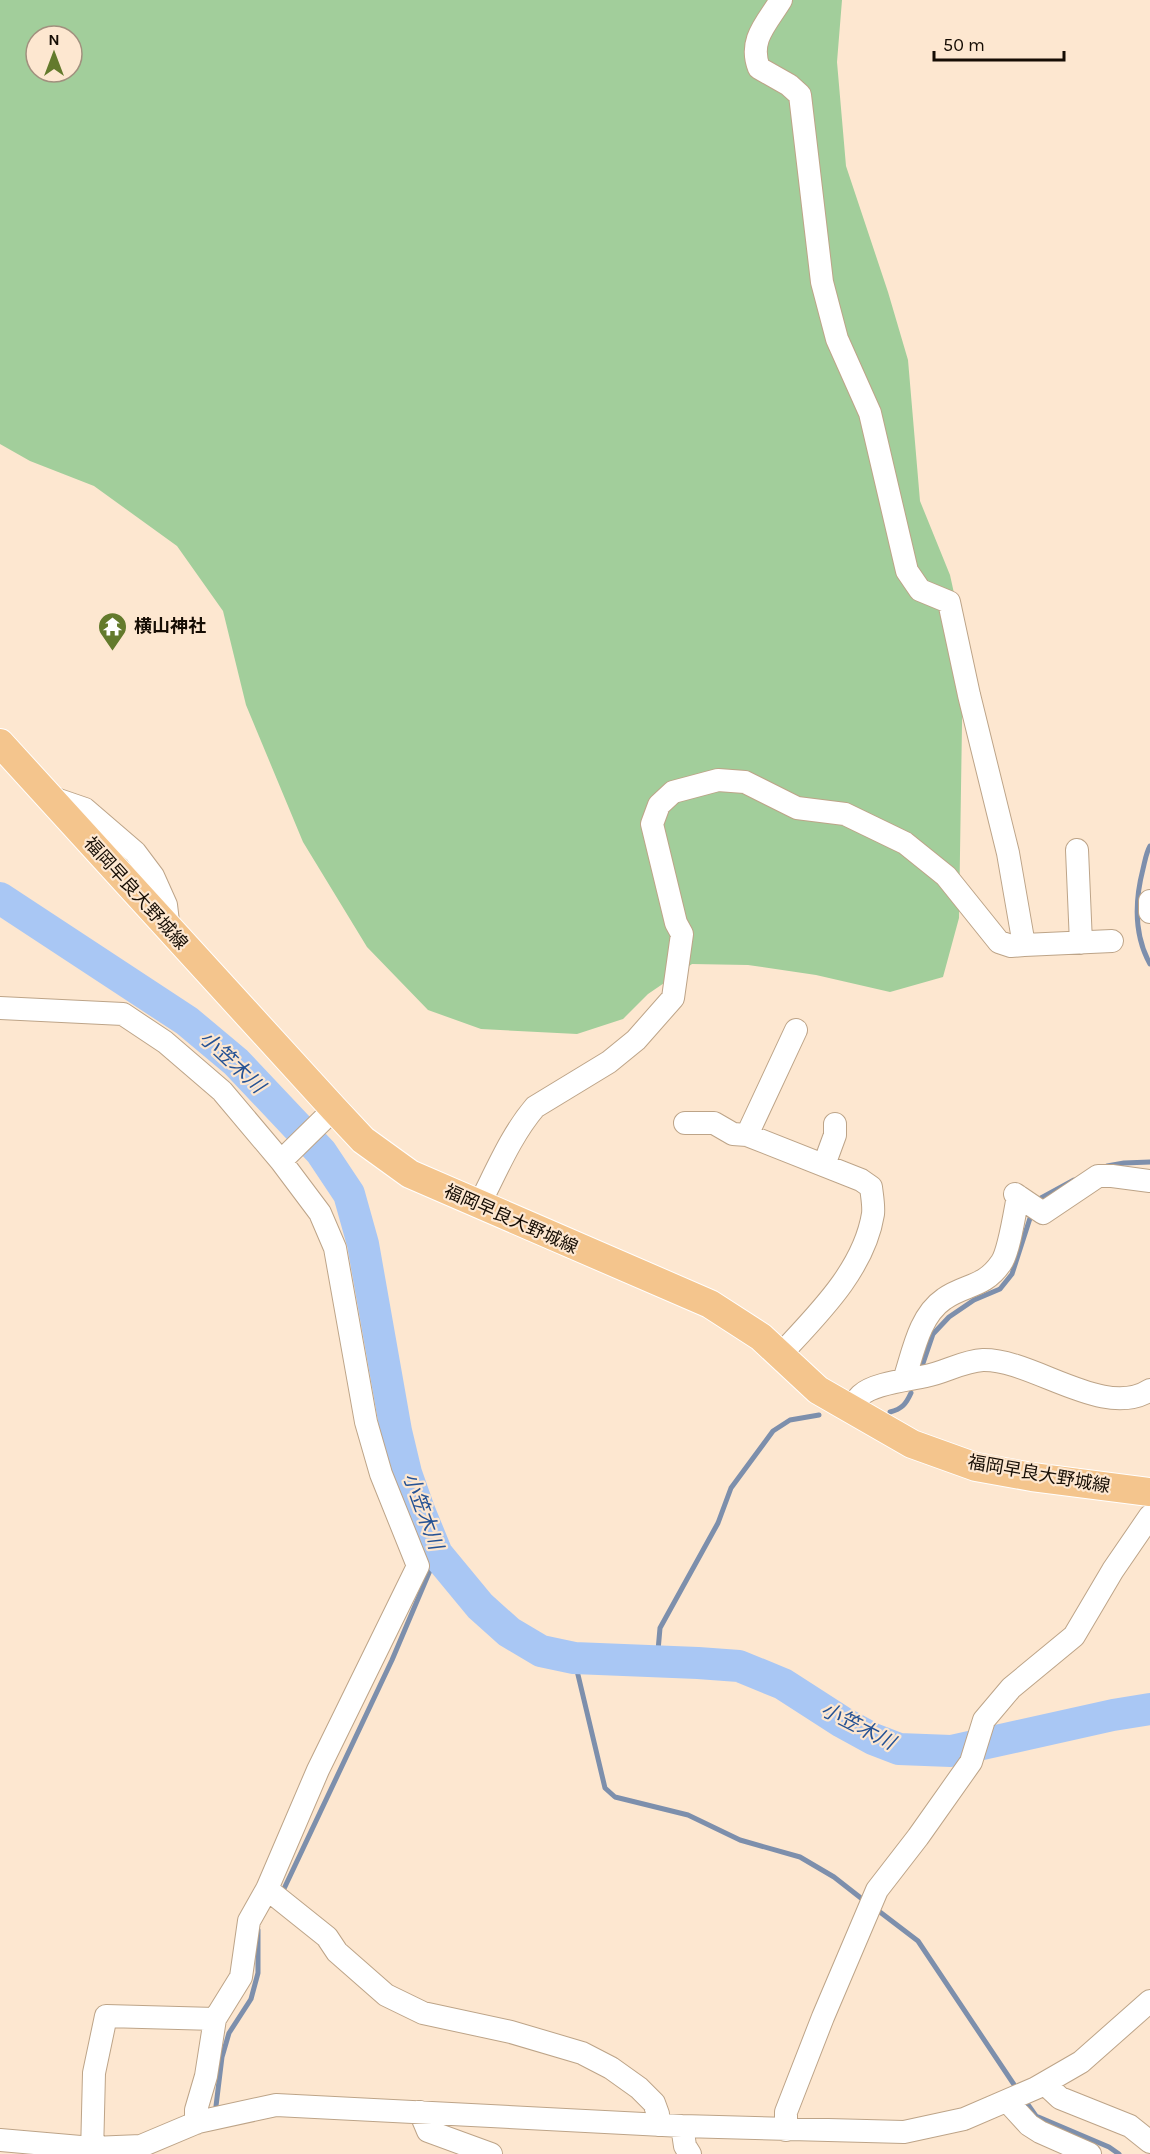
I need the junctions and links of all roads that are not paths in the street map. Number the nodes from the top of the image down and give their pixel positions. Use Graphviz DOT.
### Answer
graph roads {
  1 [pos="781,0"];
  2 [pos="0,743"];
  3 [pos="1077,850"];
  4 [pos="1150,901"];
  5 [pos="1150,912"];
  6 [pos="1112,941"];
  7 [pos="1082,943"];
  8 [pos="1024,945"];
  9 [pos="0,1008"];
  10 [pos="796,1030"];
  11 [pos="333,1110"];
  12 [pos="685,1123"];
  13 [pos="835,1124"];
  14 [pos="747,1135"];
  15 [pos="281,1161"];
  16 [pos="824,1166"];
  17 [pos="1150,1181"];
  18 [pos="479,1205"];
  19 [pos="780,1355"];
  20 [pos="904,1380"];
  21 [pos="1150,1390"];
  22 [pos="849,1409"];
  23 [pos="1150,1492"];
  24 [pos="1150,1516"];
  25 [pos="267,1889"];
  26 [pos="1150,2001"];
  27 [pos="215,2019"];
  28 [pos="1041,2086"];
  29 [pos="1008,2102"];
  30 [pos="420,2112"];
  31 [pos="195,2123"];
  32 [pos="658,2125"];
  33 [pos="682,2126"];
  34 [pos="786,2130"];
  35 [pos="0,2140"];
  36 [pos="1150,2142"];
  37 [pos="92,2151"];
  38 [pos="491,2154"];
  39 [pos="690,2154"];
  40 [pos="1090,2154"];
  1 -- 8 [label="street"];
  2 -- 11 [label="main road, 福岡早良大野城線"];
  3 -- 7 [label="street"];
  4 -- 5 [label="street"];
  6 -- 7 [label="street"];
  7 -- 8 [label="street"];
  8 -- 18 [label="street"];
  9 -- 15 [label="street"];
  10 -- 14 [label="street"];
  11 -- 15 [label="street"];
  11 -- 18 [label="main road, 福岡早良大野城線"];
  12 -- 14 [label="street"];
  13 -- 16 [label="street"];
  14 -- 16 [label="street"];
  15 -- 25 [label="street"];
  16 -- 19 [label="street"];
  17 -- 20 [label="street"];
  18 -- 19 [label="main road, 福岡早良大野城線"];
  19 -- 22 [label="main road, 福岡早良大野城線"];
  20 -- 21 [label="street"];
  20 -- 22 [label="street"];
  22 -- 23 [label="main road, 福岡早良大野城線"];
  24 -- 34 [label="street"];
  25 -- 27 [label="street"];
  25 -- 32 [label="street"];
  26 -- 28 [label="street"];
  27 -- 31 [label="street"];
  27 -- 37 [label="street"];
  28 -- 29 [label="street"];
  28 -- 36 [label="street"];
  29 -- 34 [label="street"];
  29 -- 40 [label="street"];
  30 -- 31 [label="street"];
  30 -- 32 [label="street"];
  30 -- 38 [label="street"];
  31 -- 37 [label="street"];
  32 -- 33 [label="street"];
  33 -- 34 [label="street"];
  33 -- 39 [label="street"];
  35 -- 37 [label="street"];
}
